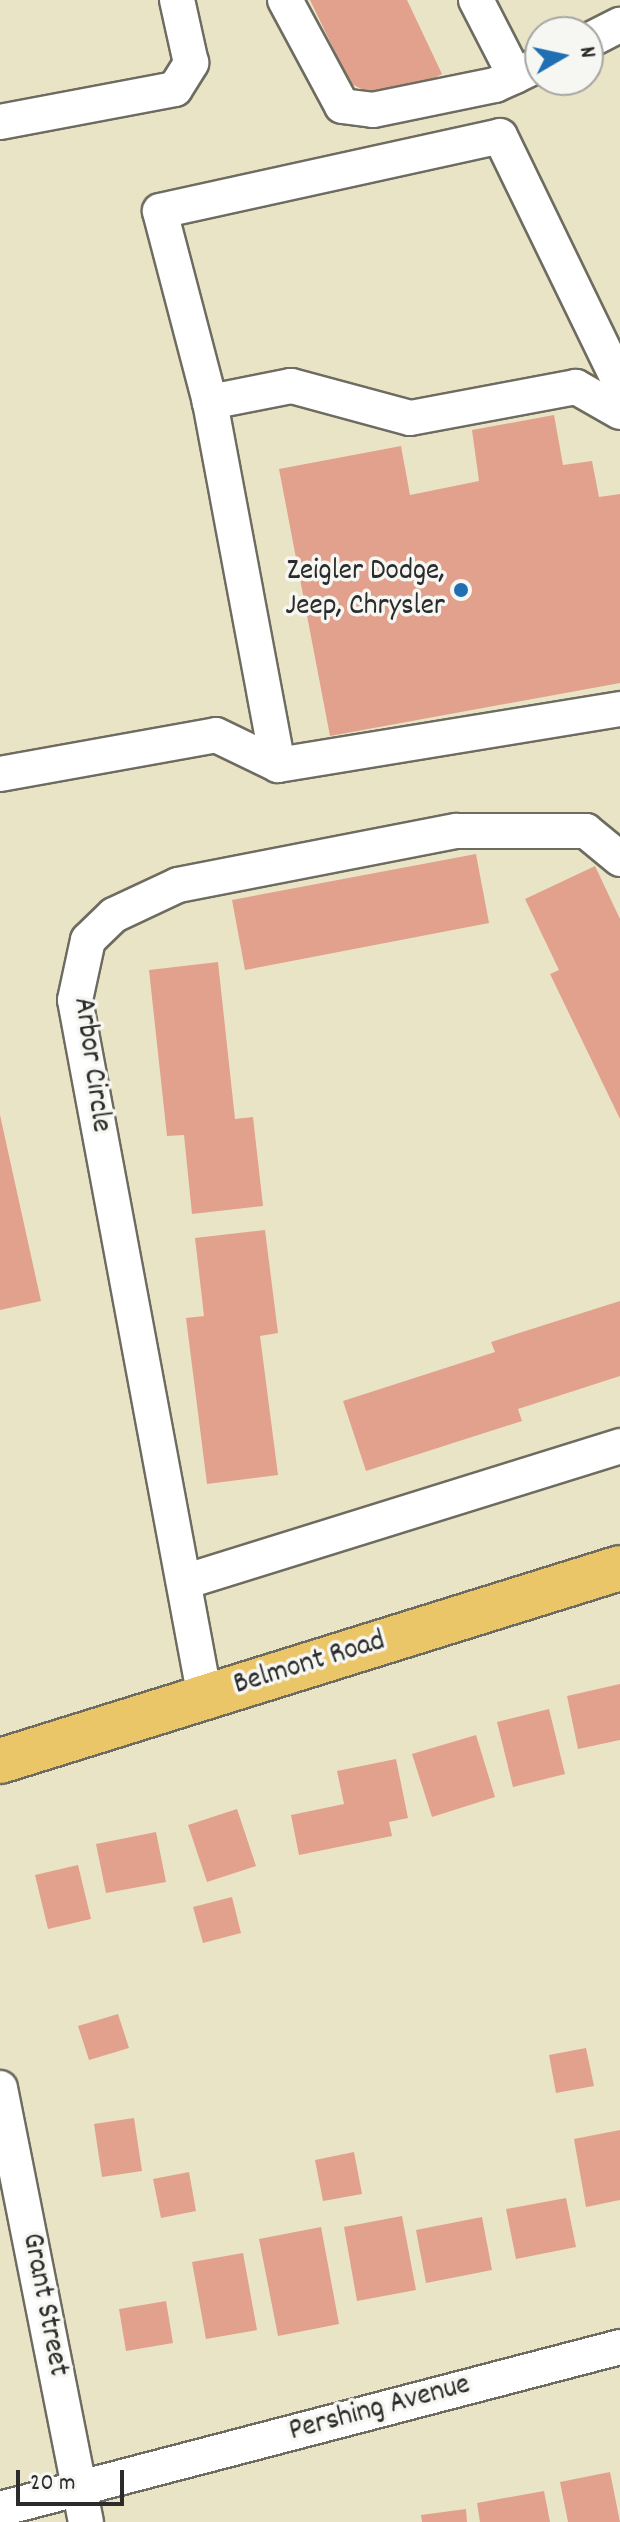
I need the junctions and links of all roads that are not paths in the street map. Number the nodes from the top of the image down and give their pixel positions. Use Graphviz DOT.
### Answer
graph roads {
  1 [pos="177,0"];
  2 [pos="285,0"];
  3 [pos="476,0"];
  4 [pos="524,65"];
  5 [pos="524,72"];
  6 [pos="0,122"];
  7 [pos="620,383"];
  8 [pos="210,402"];
  9 [pos="620,412"];
  10 [pos="620,709"];
  11 [pos="278,765"];
  12 [pos="0,774"];
  13 [pos="620,859"];
  14 [pos="620,1446"];
  15 [pos="620,1568"];
  16 [pos="184,1582"];
  17 [pos="205,1698"];
  18 [pos="0,1761"];
  19 [pos="0,2088"];
  20 [pos="620,2347"];
  21 [pos="80,2488"];
  22 [pos="0,2509"];
  23 [pos="86,2522"];
  1 -- 6 [label="street"];
  2 -- 5 [label="street"];
  3 -- 4 [label="street"];
  7 -- 8 [label="street"];
  8 -- 9 [label="street"];
  8 -- 11 [label="street"];
  10 -- 11 [label="street"];
  11 -- 12 [label="street"];
  13 -- 16 [label="street, Arbor Circle"];
  14 -- 16 [label="street"];
  15 -- 17 [label="main road, Belmont Road"];
  16 -- 17 [label="street, Arbor Circle"];
  17 -- 18 [label="main road, Belmont Road"];
  19 -- 21 [label="street, Grant Street"];
  20 -- 21 [label="street, Pershing Avenue"];
  21 -- 22 [label="street, Pershing Avenue"];
  21 -- 23 [label="street, Grant Street"];
}
